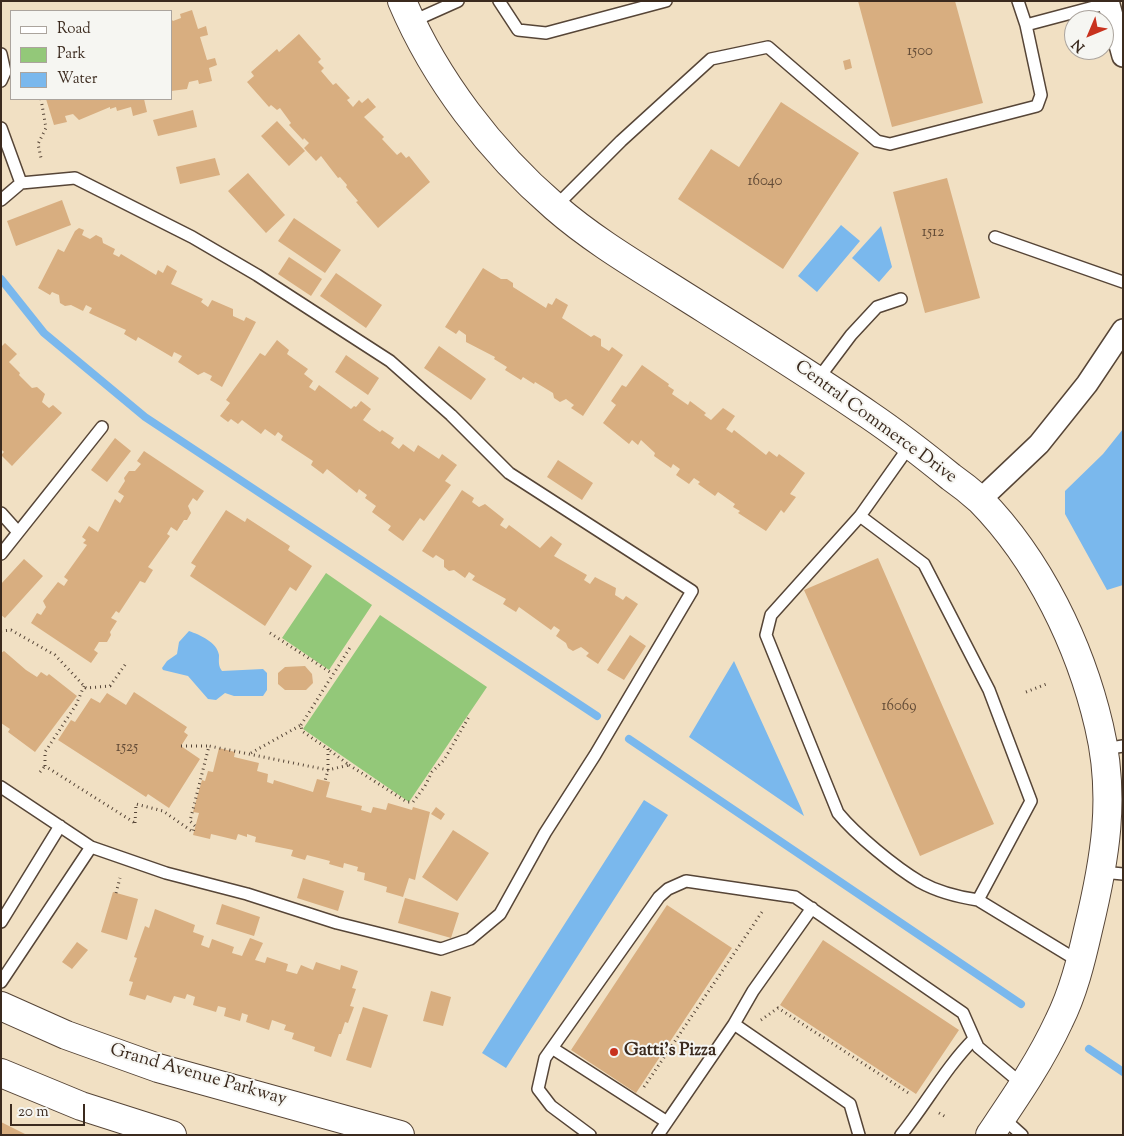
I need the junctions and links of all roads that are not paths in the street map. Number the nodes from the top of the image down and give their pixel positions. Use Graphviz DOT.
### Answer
graph roads {
  1 [pos="458,1"];
  2 [pos="499,1"];
  3 [pos="666,1"];
  4 [pos="1018,1"];
  5 [pos="1108,2"];
  6 [pos="407,11"];
  7 [pos="1026,25"];
  8 [pos="1,54"];
  9 [pos="1123,56"];
  10 [pos="1,81"];
  11 [pos="1,128"];
  12 [pos="21,183"];
  13 [pos="1,200"];
  14 [pos="555,207"];
  15 [pos="995,237"];
  16 [pos="1123,282"];
  17 [pos="901,299"];
  18 [pos="1123,330"];
  19 [pos="818,380"];
  20 [pos="102,427"];
  21 [pos="911,444"];
  22 [pos="980,500"];
  23 [pos="1,514"];
  24 [pos="860,516"];
  25 [pos="18,532"];
  26 [pos="1,554"];
  27 [pos="1114,748"];
  28 [pos="1,787"];
  29 [pos="60,826"];
  30 [pos="91,847"];
  31 [pos="1112,873"];
  32 [pos="978,900"];
  33 [pos="812,908"];
  34 [pos="1,922"];
  35 [pos="1080,962"];
  36 [pos="1,982"];
  37 [pos="1,1006"];
  38 [pos="734,1024"];
  39 [pos="974,1039"];
  40 [pos="552,1048"];
  41 [pos="1,1073"];
  42 [pos="1024,1085"];
  43 [pos="667,1122"];
  44 [pos="1005,1129"];
  45 [pos="172,1135"];
  46 [pos="400,1135"];
  47 [pos="590,1135"];
  48 [pos="658,1135"];
  49 [pos="859,1135"];
  50 [pos="900,1135"];
  1 -- 6 [label="lane"];
  2 -- 3 [label="lane"];
  4 -- 7 [label="lane"];
  5 -- 7 [label="lane"];
  5 -- 9 [label="street"];
  6 -- 14 [label="street, Central Commerce Drive"];
  7 -- 14 [label="lane"];
  8 -- 10 [label="lane"];
  11 -- 12 [label="lane"];
  12 -- 13 [label="lane"];
  12 -- 30 [label="lane"];
  14 -- 19 [label="street, Central Commerce Drive"];
  15 -- 16 [label="lane"];
  17 -- 19 [label="lane"];
  18 -- 22 [label="street"];
  19 -- 21 [label="street, Central Commerce Drive"];
  20 -- 25 [label="lane"];
  21 -- 22 [label="street, Central Commerce Drive"];
  21 -- 24 [label="lane"];
  22 -- 27 [label="street, Central Commerce Drive"];
  23 -- 25 [label="lane"];
  24 -- 32 [label="lane"];
  24 -- 32 [label="lane"];
  25 -- 26 [label="lane"];
  27 -- 31 [label="street, Central Commerce Drive"];
  28 -- 29 [label="lane"];
  29 -- 30 [label="lane"];
  29 -- 34 [label="lane"];
  30 -- 36 [label="lane"];
  31 -- 35 [label="street, Central Commerce Drive"];
  32 -- 35 [label="lane"];
  33 -- 38 [label="lane"];
  33 -- 39 [label="lane"];
  33 -- 40 [label="lane"];
  35 -- 42 [label="street, Central Commerce Drive"];
  37 -- 46 [label="street, Grand Avenue Parkway"];
  38 -- 43 [label="lane"];
  38 -- 49 [label="lane"];
  39 -- 42 [label="lane"];
  39 -- 50 [label="lane"];
  40 -- 43 [label="lane"];
  40 -- 47 [label="lane"];
  41 -- 45 [label="street"];
  42 -- 44 [label="street, Central Commerce Drive"];
  43 -- 48 [label="lane"];
}
